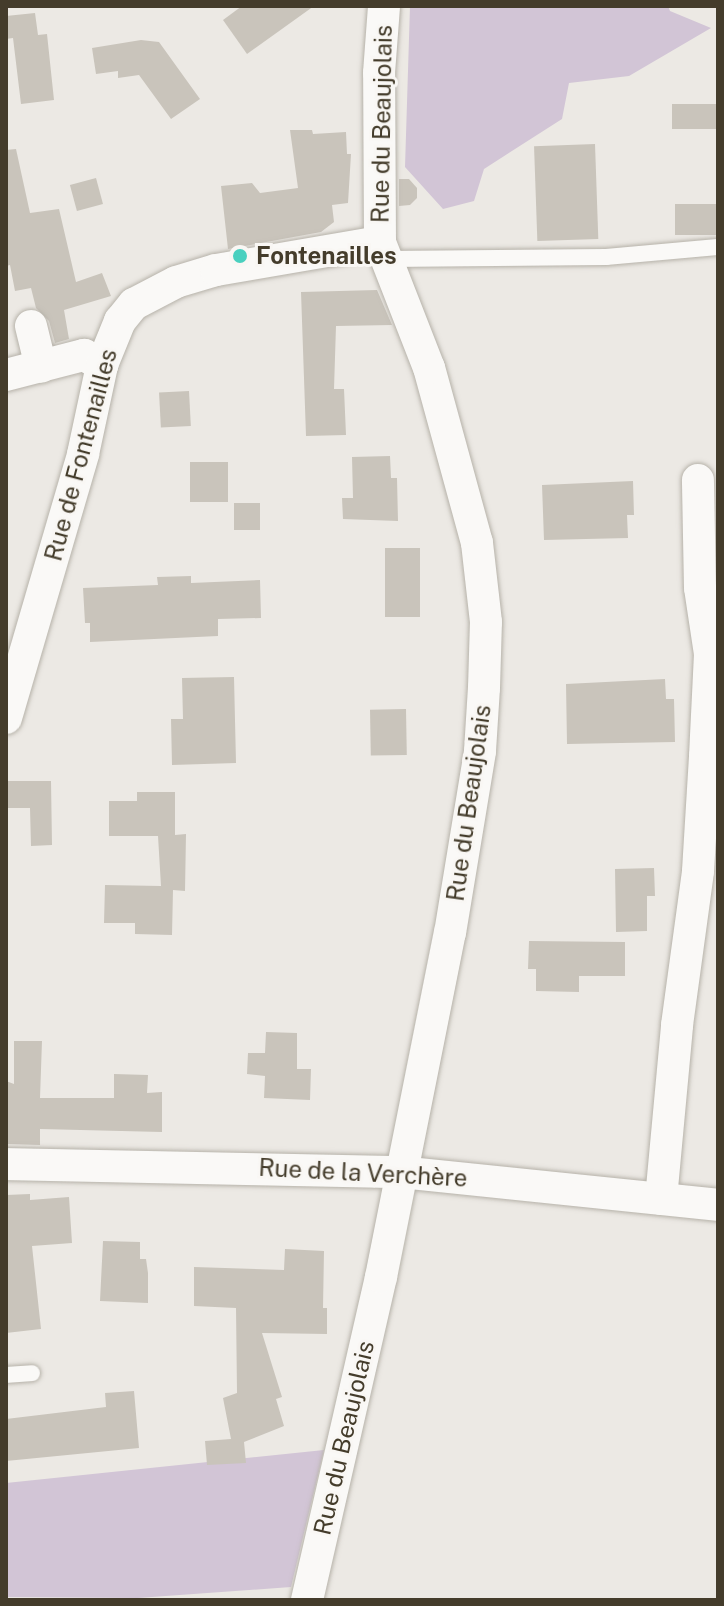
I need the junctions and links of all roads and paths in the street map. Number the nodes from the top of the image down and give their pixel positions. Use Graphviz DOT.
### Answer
graph roads {
  1 [pos="384,6"];
  2 [pos="718,247"];
  3 [pos="384,251"];
  4 [pos="31,326"];
  5 [pos="102,365"];
  6 [pos="41,367"];
  7 [pos="6,375"];
  8 [pos="698,480"];
  9 [pos="19,637"];
  10 [pos="6,718"];
  11 [pos="6,1164"];
  12 [pos="400,1172"];
  13 [pos="661,1199"];
  14 [pos="718,1205"];
  15 [pos="32,1373"];
  16 [pos="6,1375"];
  17 [pos="307,1600"];
  1 -- 3 [label="street, Rue du Beaujolais"];
  2 -- 3 [label="lane"];
  3 -- 5 [label="street, Rue de Fontenailles"];
  3 -- 12 [label="street, Rue du Beaujolais"];
  4 -- 6 [label="street"];
  5 -- 6 [label="street"];
  5 -- 9 [label="street, Rue de Fontenailles"];
  6 -- 7 [label="street"];
  8 -- 13 [label="street"];
  9 -- 10 [label="street, Rue de Fontenailles"];
  11 -- 12 [label="street, Rue de la Verchère"];
  12 -- 13 [label="street, Rue de la Verchère"];
  12 -- 17 [label="street, Rue du Beaujolais"];
  13 -- 14 [label="street, Rue de la Verchère"];
  15 -- 16 [label="lane"];
}
